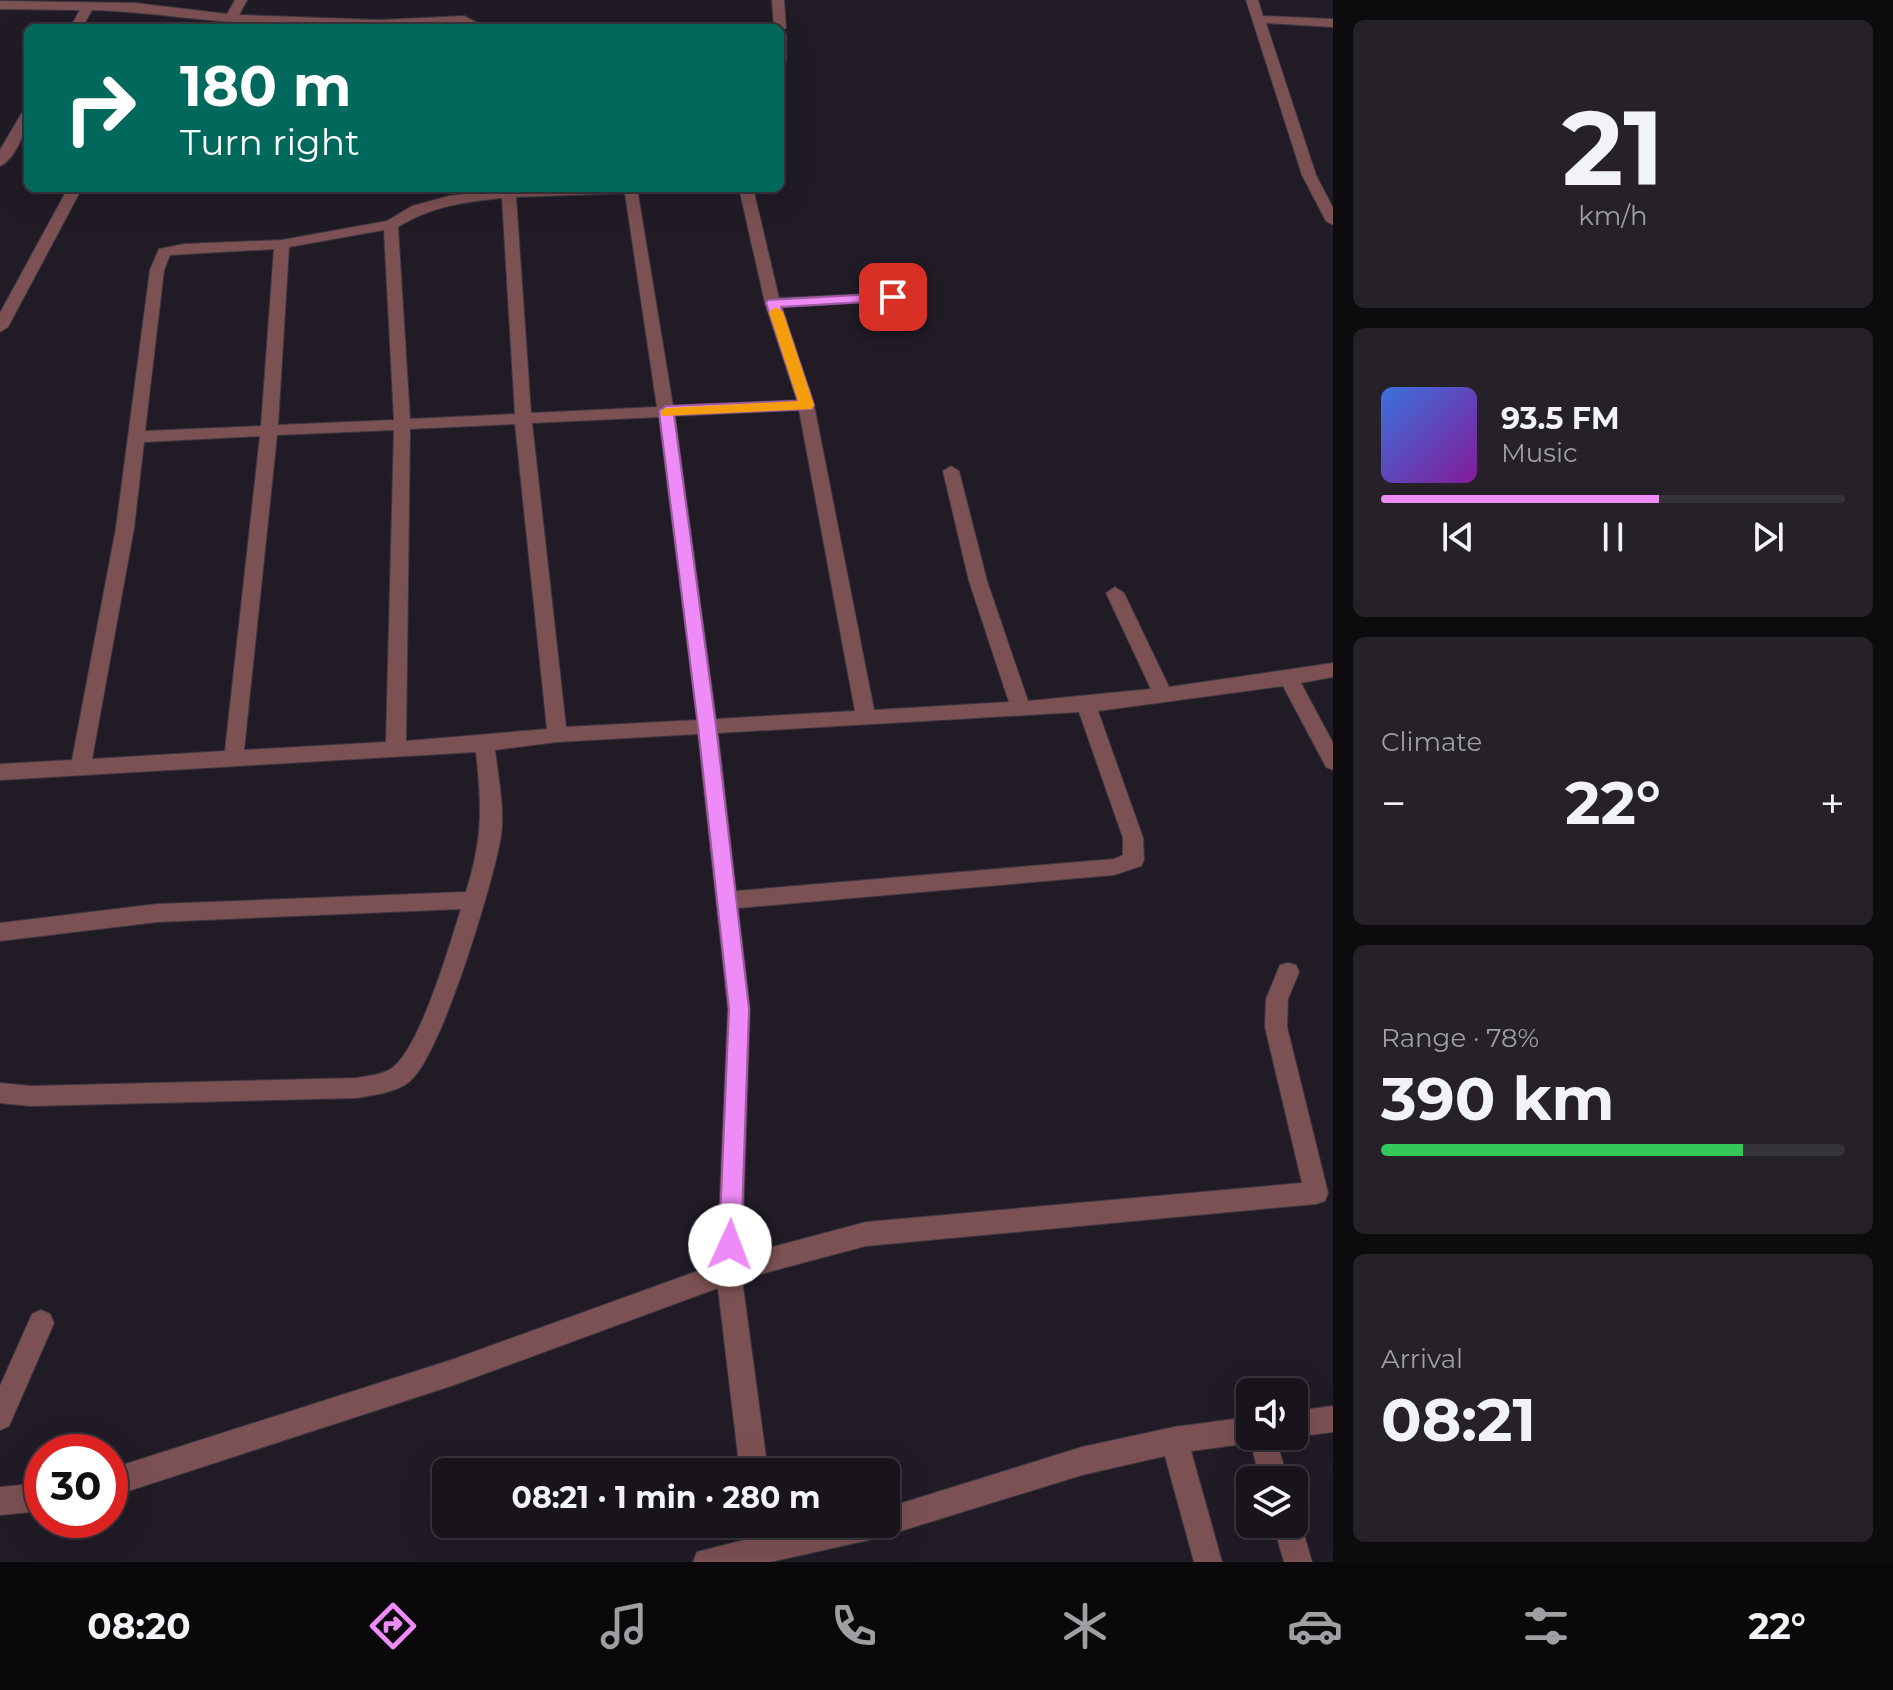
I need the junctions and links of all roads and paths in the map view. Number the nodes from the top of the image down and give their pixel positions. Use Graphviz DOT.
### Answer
graph roads {
  1 [pos="241,0"];
  2 [pos="778,0"];
  3 [pos="1252,0"];
  4 [pos="137,4"];
  5 [pos="0,5"];
  6 [pos="87,8"];
  7 [pos="231,18"];
  8 [pos="1258,19"];
  9 [pos="1333,23"];
  10 [pos="78,24"];
  11 [pos="380,24"];
  12 [pos="380,24"];
  13 [pos="476,24"];
  14 [pos="780,24"];
  15 [pos="24,121"];
  16 [pos="14,139"];
  17 [pos="0,162"];
  18 [pos="73,192"];
  19 [pos="540,192"];
  20 [pos="631,192"];
  21 [pos="747,192"];
  22 [pos="509,193"];
  23 [pos="1333,221"];
  24 [pos="391,225"];
  25 [pos="282,244"];
  26 [pos="893,297"];
  27 [pos="773,303"];
  28 [pos="0,327"];
  29 [pos="806,405"];
  30 [pos="666,411"];
  31 [pos="523,418"];
  32 [pos="402,425"];
  33 [pos="269,433"];
  34 [pos="136,437"];
  35 [pos="951,471"];
  36 [pos="1115,593"];
  37 [pos="1333,670"];
  38 [pos="1289,678"];
  39 [pos="1163,694"];
  40 [pos="1086,705"];
  41 [pos="1021,708"];
  42 [pos="866,717"];
  43 [pos="707,726"];
  44 [pos="557,735"];
  45 [pos="485,744"];
  46 [pos="396,747"];
  47 [pos="234,756"];
  48 [pos="1333,762"];
  49 [pos="81,767"];
  50 [pos="0,772"];
  51 [pos="474,900"];
  52 [pos="725,901"];
  53 [pos="0,932"];
  54 [pos="1288,972"];
  55 [pos="0,1093"];
  56 [pos="1325,1193"];
  57 [pos="729,1274"];
  58 [pos="41,1323"];
  59 [pos="0,1417"];
  60 [pos="1333,1419"];
  61 [pos="1308,1422"];
  62 [pos="1236,1432"];
  63 [pos="1174,1440"];
  64 [pos="752,1458"];
  65 [pos="128,1477"];
  66 [pos="24,1499"];
  67 [pos="0,1501"];
  68 [pos="900,1518"];
  69 [pos="758,1538"];
  70 [pos="1291,1538"];
  71 [pos="707,1562"];
  72 [pos="1208,1562"];
  73 [pos="1298,1562"];
  1 -- 7 [label="street"];
  2 -- 14 [label="street"];
  3 -- 8 [label="street"];
  4 -- 6 [label="street"];
  4 -- 7 [label="street"];
  5 -- 6 [label="street"];
  6 -- 10 [label="street"];
  7 -- 11 [label="street"];
  8 -- 9 [label="street"];
  8 -- 23 [label="street"];
  12 -- 13 [label="street"];
  15 -- 16 [label="street"];
  16 -- 17 [label="street"];
  18 -- 28 [label="street"];
  19 -- 22 [label="street"];
  20 -- 30 [label="street"];
  21 -- 27 [label="street"];
  22 -- 24 [label="street"];
  22 -- 31 [label="street"];
  24 -- 25 [label="street"];
  24 -- 32 [label="street"];
  25 -- 33 [label="street"];
  25 -- 34 [label="street"];
  26 -- 27 [label="street"];
  27 -- 29 [label="street"];
  29 -- 30 [label="street"];
  29 -- 42 [label="street"];
  30 -- 31 [label="street"];
  30 -- 43 [label="street"];
  31 -- 32 [label="street"];
  31 -- 44 [label="street"];
  32 -- 33 [label="street"];
  32 -- 46 [label="street"];
  33 -- 34 [label="street"];
  33 -- 47 [label="street"];
  34 -- 49 [label="street"];
  35 -- 41 [label="street"];
  36 -- 39 [label="street"];
  37 -- 38 [label="street"];
  38 -- 39 [label="street"];
  38 -- 48 [label="street"];
  39 -- 40 [label="street"];
  40 -- 41 [label="street"];
  40 -- 52 [label="street"];
  41 -- 42 [label="street"];
  42 -- 43 [label="street"];
  43 -- 44 [label="street"];
  43 -- 52 [label="street"];
  44 -- 45 [label="street"];
  45 -- 46 [label="street"];
  45 -- 51 [label="street"];
  46 -- 47 [label="street"];
  47 -- 49 [label="street"];
  49 -- 50 [label="street"];
  51 -- 53 [label="street"];
  51 -- 55 [label="street"];
  52 -- 57 [label="street"];
  54 -- 56 [label="street"];
  56 -- 57 [label="street"];
  57 -- 64 [label="street"];
  57 -- 65 [label="street"];
  58 -- 59 [label="street"];
  60 -- 61 [label="street"];
  62 -- 63 [label="street"];
  63 -- 68 [label="street"];
  63 -- 72 [label="street"];
  66 -- 67 [label="street"];
  69 -- 71 [label="street"];
  70 -- 73 [label="street"];
}
